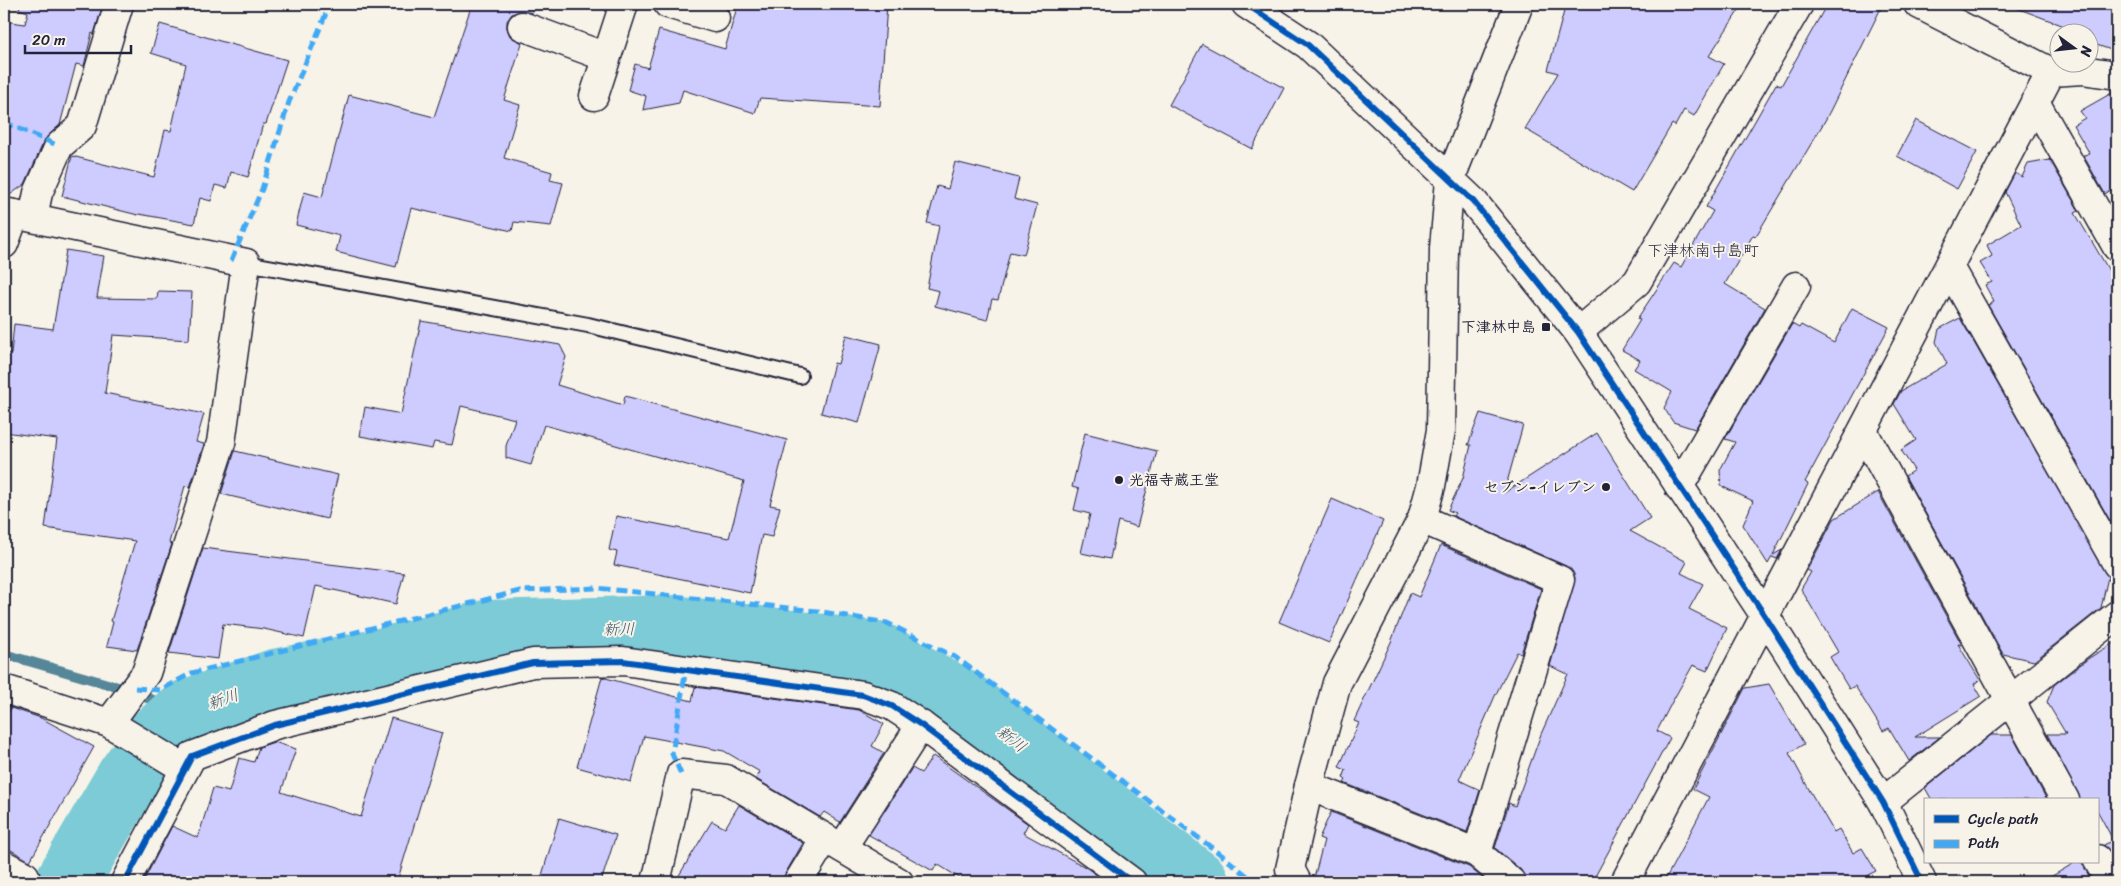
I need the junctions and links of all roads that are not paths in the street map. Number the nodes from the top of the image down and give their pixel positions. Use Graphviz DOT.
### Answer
graph roads {
  1 [pos="119,4"];
  2 [pos="624,4"];
  3 [pos="668,4"];
  4 [pos="1246,4"];
  5 [pos="1519,4"];
  6 [pos="1799,4"];
  7 [pos="1918,4"];
  8 [pos="715,18"];
  9 [pos="522,26"];
  10 [pos="606,56"];
  11 [pos="2048,70"];
  12 [pos="2051,72"];
  13 [pos="2096,72"];
  14 [pos="2117,75"];
  15 [pos="594,96"];
  16 [pos="2036,102"];
  17 [pos="1450,180"];
  18 [pos="17,214"];
  19 [pos="4,244"];
  20 [pos="2117,247"];
  21 [pos="246,263"];
  22 [pos="1949,266"];
  23 [pos="1796,286"];
  24 [pos="1578,332"];
  25 [pos="800,376"];
  26 [pos="1863,431"];
  27 [pos="1679,487"];
  28 [pos="1422,519"];
  29 [pos="2117,564"];
  30 [pos="2117,614"];
  31 [pos="1765,616"];
  32 [pos="4,689"];
  33 [pos="2011,700"];
  34 [pos="112,725"];
  35 [pos="921,725"];
  36 [pos="180,766"];
  37 [pos="1309,786"];
  38 [pos="2064,798"];
  39 [pos="1883,802"];
  40 [pos="834,843"];
  41 [pos="1477,853"];
  42 [pos="2098,860"];
  43 [pos="886,879"];
  44 [pos="125,882"];
  45 [pos="656,882"];
  46 [pos="798,882"];
  47 [pos="1132,882"];
  48 [pos="1297,882"];
  49 [pos="1511,882"];
  50 [pos="1625,882"];
  51 [pos="1922,882"];
  52 [pos="2110,882"];
  1 -- 18 [label="street"];
  2 -- 10 [label="street"];
  3 -- 8 [label="street"];
  4 -- 17 [label="street"];
  5 -- 17 [label="street"];
  6 -- 24 [label="street"];
  7 -- 11 [label="street"];
  9 -- 10 [label="street"];
  10 -- 15 [label="street"];
  12 -- 16 [label="street"];
  13 -- 14 [label="street"];
  16 -- 20 [label="street"];
  16 -- 22 [label="street"];
  17 -- 24 [label="street"];
  17 -- 28 [label="street"];
  18 -- 19 [label="street"];
  18 -- 21 [label="street"];
  21 -- 25 [label="lane"];
  21 -- 34 [label="street"];
  22 -- 26 [label="street"];
  22 -- 29 [label="street"];
  23 -- 27 [label="street"];
  24 -- 27 [label="street"];
  26 -- 31 [label="street"];
  26 -- 33 [label="street"];
  27 -- 31 [label="street"];
  28 -- 37 [label="street"];
  28 -- 41 [label="street"];
  30 -- 33 [label="street"];
  31 -- 39 [label="street"];
  31 -- 50 [label="street"];
  32 -- 34 [label="street"];
  33 -- 38 [label="street"];
  33 -- 39 [label="street"];
  34 -- 36 [label="street"];
  35 -- 36 [label="street"];
  35 -- 40 [label="street"];
  35 -- 47 [label="street"];
  36 -- 44 [label="street"];
  37 -- 41 [label="street"];
  37 -- 48 [label="street"];
  39 -- 51 [label="street"];
  40 -- 43 [label="street"];
  40 -- 45 [label="street"];
  40 -- 46 [label="street"];
  41 -- 49 [label="street"];
  42 -- 52 [label="street"];
}
